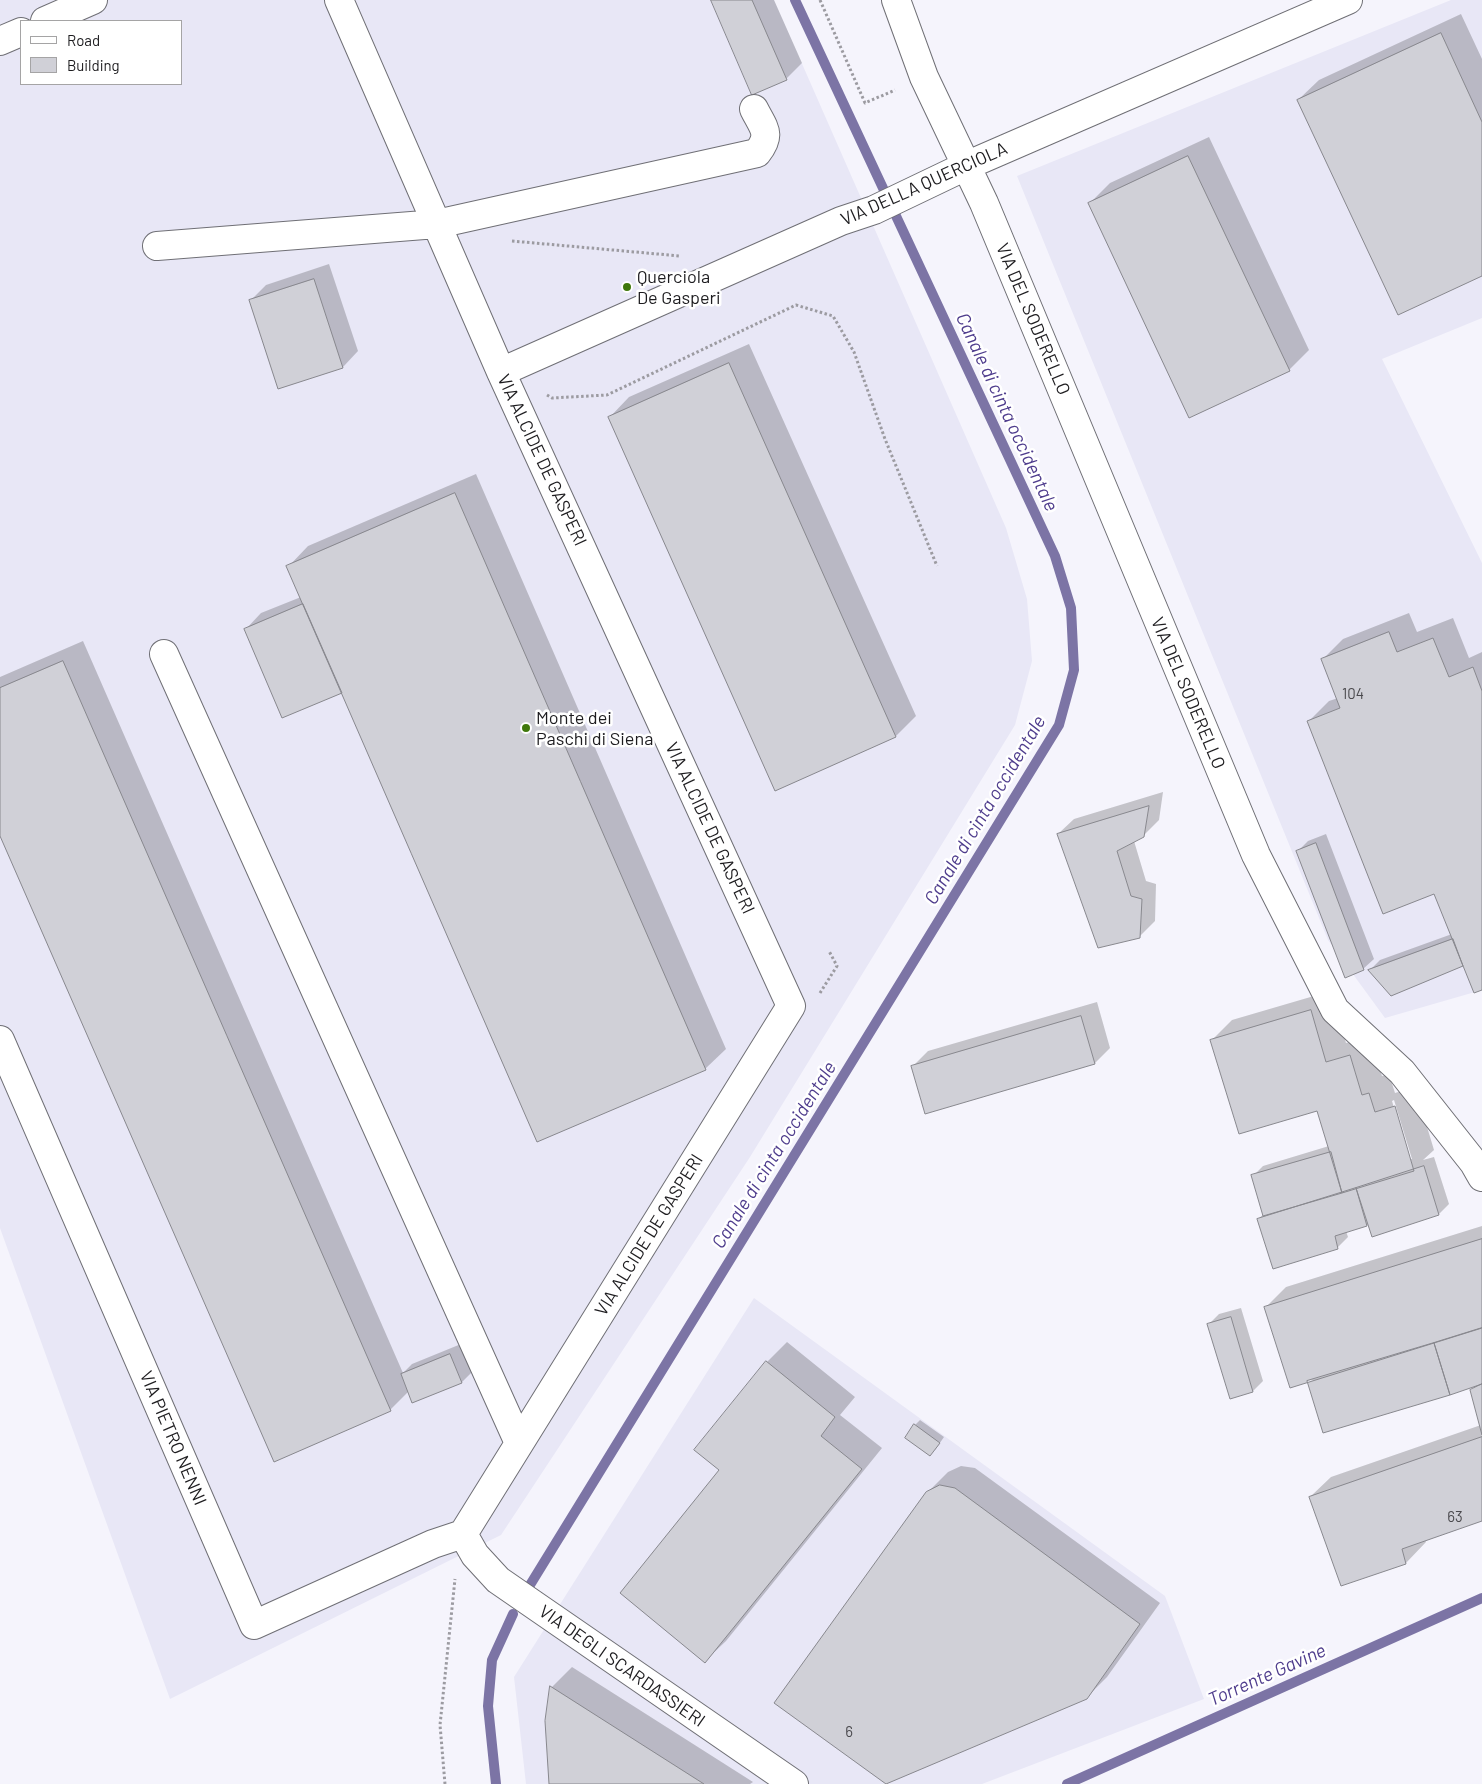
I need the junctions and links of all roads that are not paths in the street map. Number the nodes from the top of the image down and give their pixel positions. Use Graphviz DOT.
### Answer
graph roads {
  1 [pos="93,0"];
  2 [pos="338,0"];
  3 [pos="896,0"];
  4 [pos="1348,0"];
  5 [pos="47,20"];
  6 [pos="20,32"];
  7 [pos="0,41"];
  8 [pos="754,109"];
  9 [pos="968,165"];
  10 [pos="437,224"];
  11 [pos="157,246"];
  12 [pos="501,372"];
  13 [pos="164,654"];
  14 [pos="0,1040"];
  15 [pos="1482,1177"];
  16 [pos="519,1443"];
  17 [pos="463,1534"];
  18 [pos="794,1784"];
  1 -- 5 [label="street"];
  2 -- 10 [label="street, VIA ALCIDE DE GASPERI"];
  3 -- 9 [label="street, VIA DEL SODERELLO"];
  4 -- 9 [label="street, VIA DELLA QUERCIOLA"];
  6 -- 7 [label="street"];
  8 -- 10 [label="street"];
  9 -- 12 [label="street, VIA DELLA QUERCIOLA"];
  9 -- 15 [label="street, VIA DEL SODERELLO"];
  10 -- 11 [label="street"];
  10 -- 12 [label="street, VIA ALCIDE DE GASPERI"];
  12 -- 16 [label="street, VIA ALCIDE DE GASPERI"];
  13 -- 16 [label="street"];
  14 -- 17 [label="street, VIA PIETRO NENNI"];
  16 -- 17 [label="street, VIA ALCIDE DE GASPERI"];
  17 -- 18 [label="street, VIA DEGLI SCARDASSIERI"];
}
